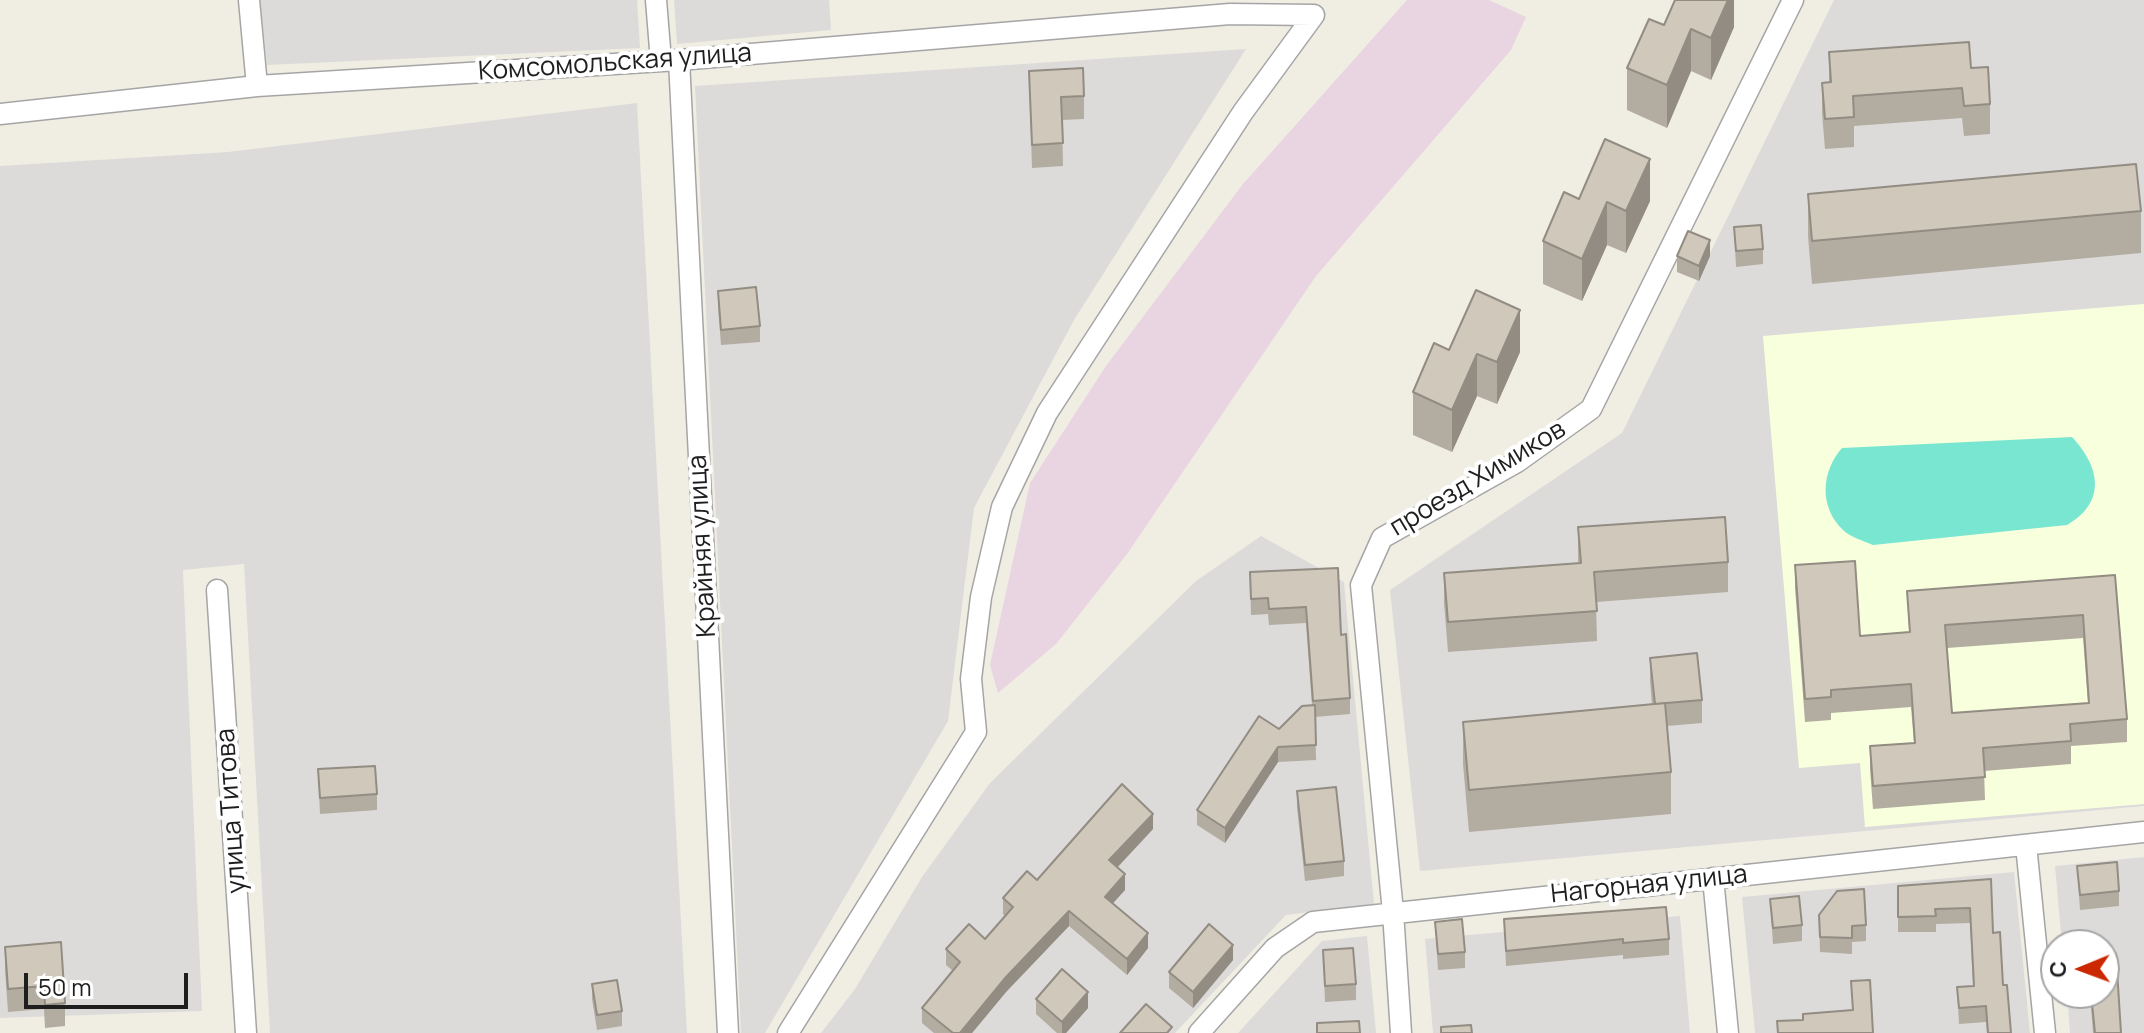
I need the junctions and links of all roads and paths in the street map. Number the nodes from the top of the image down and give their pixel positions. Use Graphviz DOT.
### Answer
graph roads {
  1 [pos="249,0"];
  2 [pos="656,0"];
  3 [pos="1793,0"];
  4 [pos="1227,5"];
  5 [pos="1320,8"];
  6 [pos="670,60"];
  7 [pos="257,86"];
  8 [pos="0,114"];
  9 [pos="217,590"];
  10 [pos="2144,832"];
  11 [pos="2026,845"];
  12 [pos="1713,878"];
  13 [pos="1393,912"];
  14 [pos="246,1033"];
  15 [pos="728,1033"];
  16 [pos="788,1033"];
  17 [pos="1199,1033"];
  18 [pos="1401,1033"];
  19 [pos="1728,1033"];
  20 [pos="2045,1033"];
  1 -- 7 [label="street"];
  2 -- 6 [label="street, Крайняя улица"];
  3 -- 13 [label="street, проезд Химиков"];
  4 -- 5 [label="street, Комсомольская улица"];
  4 -- 6 [label="street, Комсомольская улица"];
  5 -- 16 [label="street"];
  6 -- 7 [label="street, Комсомольская улица"];
  6 -- 15 [label="street, Крайняя улица"];
  7 -- 8 [label="street, Комсомольская улица"];
  9 -- 14 [label="street, улица Титова"];
  10 -- 11 [label="street, Нагорная улица"];
  11 -- 12 [label="street, Нагорная улица"];
  11 -- 20 [label="street"];
  12 -- 13 [label="street, Нагорная улица"];
  12 -- 19 [label="street"];
  13 -- 17 [label="street, Нагорная улица"];
  13 -- 18 [label="street, проезд Химиков"];
}
